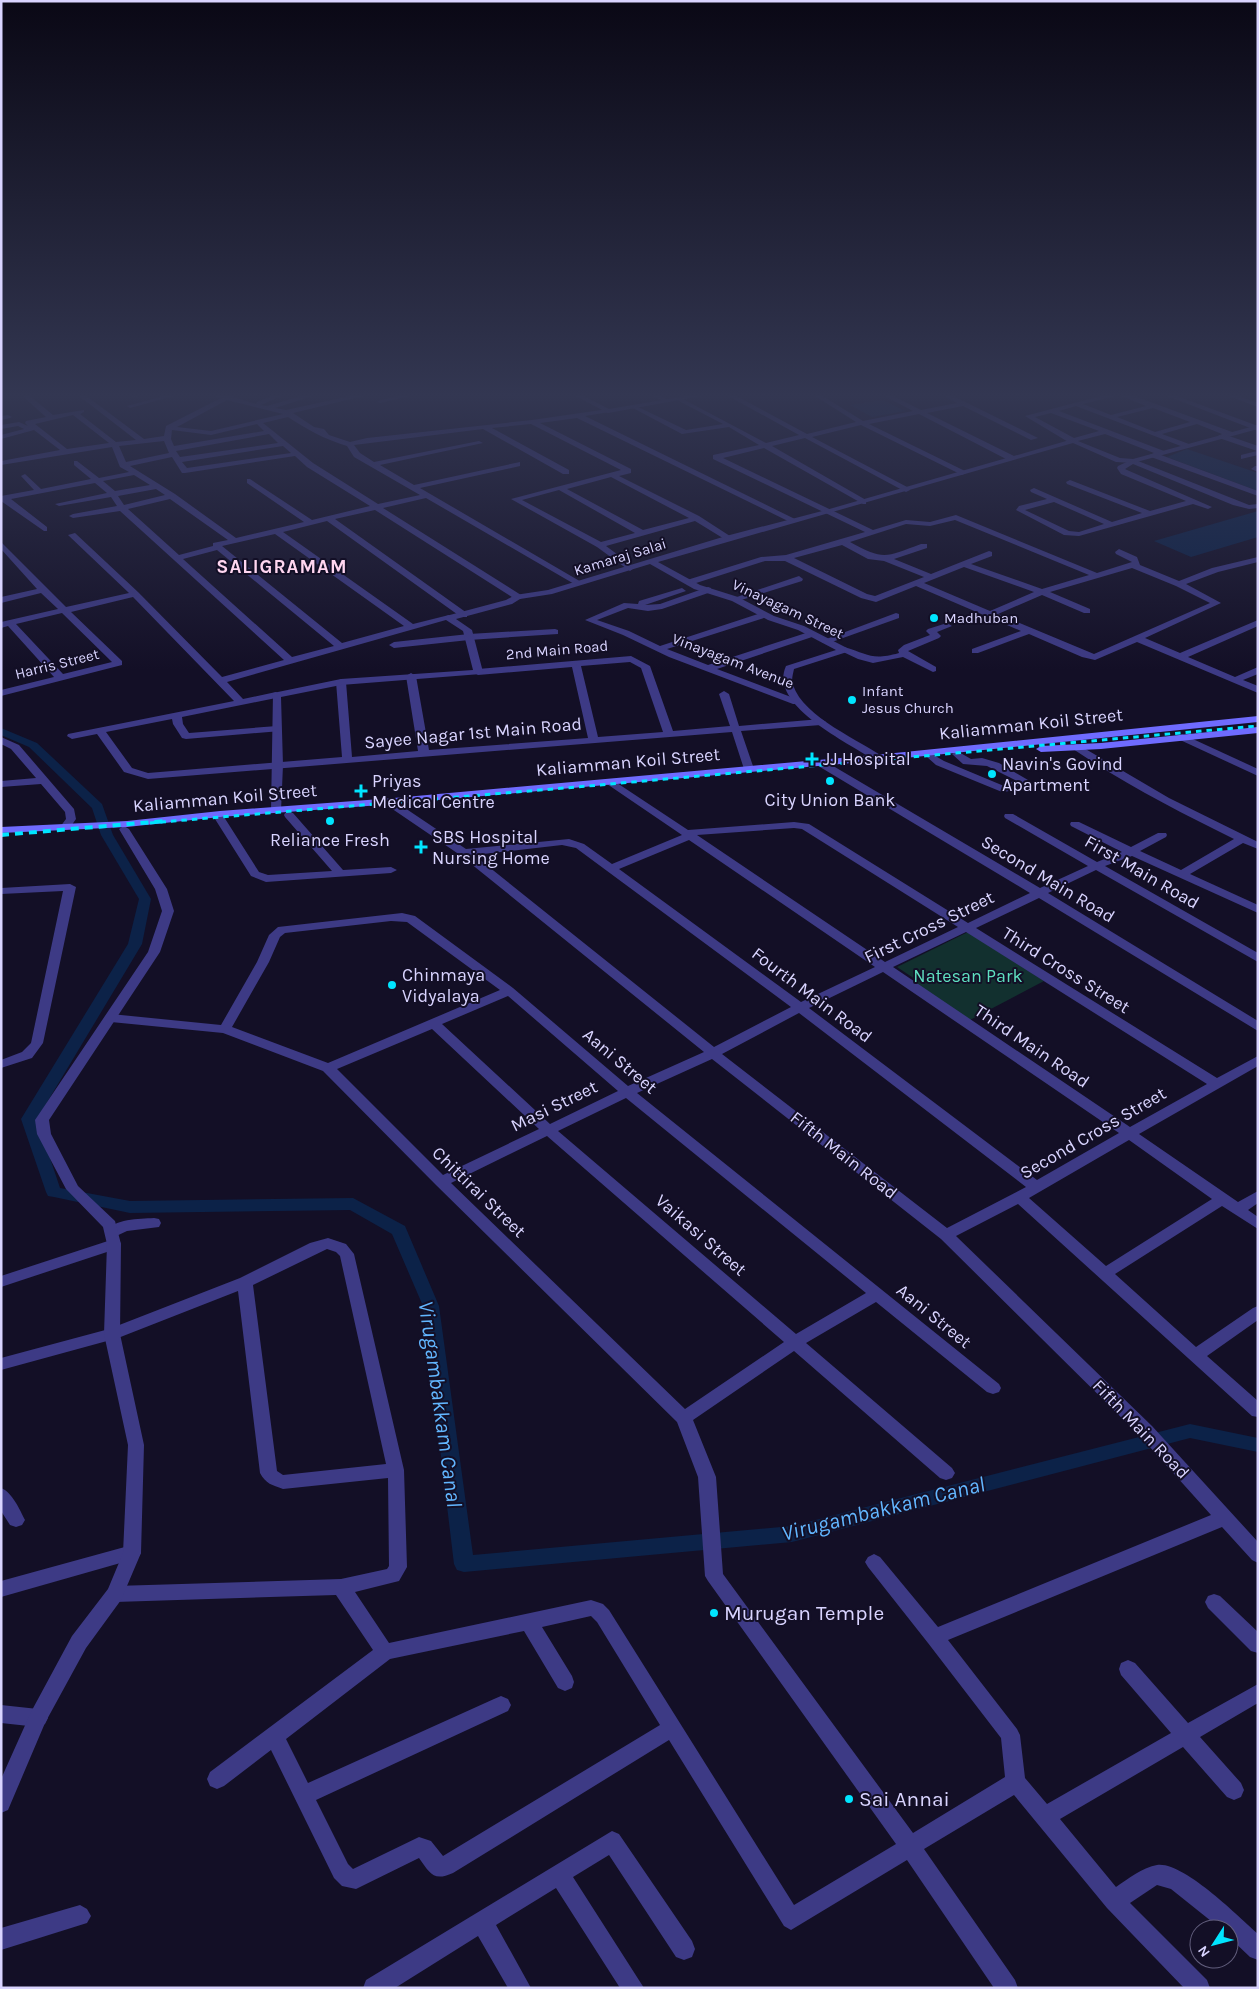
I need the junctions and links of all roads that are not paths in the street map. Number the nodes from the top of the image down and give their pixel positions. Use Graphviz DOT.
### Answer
graph roads {
  1 [pos="34,485"];
  2 [pos="73,485"];
  3 [pos="102,485"];
  4 [pos="255,485"];
  5 [pos="343,485"];
  6 [pos="409,485"];
  7 [pos="423,485"];
  8 [pos="573,485"];
  9 [pos="631,485"];
  10 [pos="721,485"];
  11 [pos="773,485"];
  12 [pos="833,485"];
  13 [pos="897,485"];
  14 [pos="923,485"];
  15 [pos="1077,485"];
  16 [pos="1157,485"];
  17 [pos="1191,485"];
  18 [pos="1234,485"];
  19 [pos="157,486"];
  20 [pos="413,487"];
  21 [pos="560,488"];
  22 [pos="39,490"];
  23 [pos="906,490"];
  24 [pos="1034,490"];
  25 [pos="113,494"];
  26 [pos="1258,494"];
  27 [pos="428,495"];
  28 [pos="172,496"];
  29 [pos="2,499"];
  30 [pos="1055,499"];
  31 [pos="1193,500"];
  32 [pos="863,502"];
  33 [pos="59,504"];
  34 [pos="1258,506"];
  35 [pos="376,507"];
  36 [pos="1208,507"];
  37 [pos="122,508"];
  38 [pos="829,512"];
  39 [pos="1151,514"];
  40 [pos="73,516"];
  41 [pos="328,518"];
  42 [pos="696,518"];
  43 [pos="795,521"];
  44 [pos="309,522"];
  45 [pos="1113,525"];
  46 [pos="44,529"];
  47 [pos="275,530"];
  48 [pos="642,533"];
  49 [pos="873,533"];
  50 [pos="72,534"];
  51 [pos="729,538"];
  52 [pos="234,540"];
  53 [pos="843,542"];
  54 [pos="1,544"];
  55 [pos="600,545"];
  56 [pos="924,546"];
  57 [pos="219,547"];
  58 [pos="1118,552"];
  59 [pos="989,554"];
  60 [pos="177,558"];
  61 [pos="786,558"];
  62 [pos="886,559"];
  63 [pos="1258,559"];
  64 [pos="652,562"];
  65 [pos="963,564"];
  66 [pos="1132,565"];
  67 [pos="630,568"];
  68 [pos="1096,575"];
  69 [pos="931,577"];
  70 [pos="799,579"];
  71 [pos="579,583"];
  72 [pos="918,583"];
  73 [pos="693,584"];
  74 [pos="1179,584"];
  75 [pos="42,590"];
  76 [pos="708,590"];
  77 [pos="1042,592"];
  78 [pos="135,594"];
  79 [pos="518,597"];
  80 [pos="735,599"];
  81 [pos="1,600"];
  82 [pos="636,607"];
  83 [pos="64,610"];
  84 [pos="1087,611"];
  85 [pos="991,614"];
  86 [pos="464,615"];
  87 [pos="764,615"];
  88 [pos="896,616"];
  89 [pos="449,618"];
  90 [pos="6,624"];
  91 [pos="1258,624"];
  92 [pos="947,626"];
  93 [pos="411,627"];
  94 [pos="1029,631"];
  95 [pos="555,632"];
  96 [pos="812,634"];
  97 [pos="468,637"];
  98 [pos="1139,639"];
  99 [pos="826,641"];
  100 [pos="394,645"];
  101 [pos="341,647"];
  102 [pos="659,648"];
  103 [pos="844,650"];
  104 [pos="975,652"];
  105 [pos="904,654"];
  106 [pos="1179,656"];
  107 [pos="292,662"];
  108 [pos="576,664"];
  109 [pos="709,668"];
  110 [pos="933,669"];
  111 [pos="1258,670"];
  112 [pos="478,672"];
  113 [pos="411,676"];
  114 [pos="61,678"];
  115 [pos="1235,680"];
  116 [pos="220,682"];
  117 [pos="341,682"];
  118 [pos="1258,690"];
  119 [pos="1,693"];
  120 [pos="724,694"];
  121 [pos="276,695"];
  122 [pos="240,701"];
  123 [pos="796,702"];
  124 [pos="176,714"];
  125 [pos="1258,719"];
  126 [pos="821,722"];
  127 [pos="277,729"];
  128 [pos="736,729"];
  129 [pos="99,730"];
  130 [pos="1258,730"];
  131 [pos="669,733"];
  132 [pos="72,736"];
  133 [pos="1182,738"];
  134 [pos="593,739"];
  135 [pos="1,740"];
  136 [pos="14,747"];
  137 [pos="1077,747"];
  138 [pos="1,748"];
  139 [pos="424,754"];
  140 [pos="958,754"];
  141 [pos="932,757"];
  142 [pos="347,760"];
  143 [pos="882,760"];
  144 [pos="822,764"];
  145 [pos="278,765"];
  146 [pos="749,769"];
  147 [pos="1258,773"];
  148 [pos="43,780"];
  149 [pos="1,784"];
  150 [pos="614,784"];
  151 [pos="392,804"];
  152 [pos="276,811"];
  153 [pos="289,815"];
  154 [pos="1009,816"];
  155 [pos="220,819"];
  156 [pos="1076,824"];
  157 [pos="70,828"];
  158 [pos="118,828"];
  159 [pos="1,830"];
  160 [pos="688,834"];
  161 [pos="1,835"];
  162 [pos="1162,835"];
  163 [pos="1242,839"];
  164 [pos="1258,846"];
  165 [pos="1129,852"];
  166 [pos="464,853"];
  167 [pos="1096,866"];
  168 [pos="611,868"];
  169 [pos="392,870"];
  170 [pos="339,872"];
  171 [pos="1182,874"];
  172 [pos="1,891"];
  173 [pos="1039,893"];
  174 [pos="1258,910"];
  175 [pos="967,929"];
  176 [pos="1258,958"];
  177 [pos="884,968"];
  178 [pos="509,992"];
  179 [pos="800,1007"];
  180 [pos="111,1018"];
  181 [pos="434,1024"];
  182 [pos="1258,1027"];
  183 [pos="226,1029"];
  184 [pos="713,1053"];
  185 [pos="1258,1060"];
  186 [pos="1,1064"];
  187 [pos="328,1068"];
  188 [pos="1217,1084"];
  189 [pos="627,1092"];
  190 [pos="549,1130"];
  191 [pos="1130,1134"];
  192 [pos="441,1182"];
  193 [pos="1036,1187"];
  194 [pos="1019,1197"];
  195 [pos="1223,1199"];
  196 [pos="1250,1205"];
  197 [pos="154,1223"];
  198 [pos="1258,1224"];
  199 [pos="112,1234"];
  200 [pos="946,1235"];
  201 [pos="1104,1274"];
  202 [pos="1,1282"];
  203 [pos="246,1282"];
  204 [pos="877,1294"];
  205 [pos="1258,1312"];
  206 [pos="112,1334"];
  207 [pos="796,1342"];
  208 [pos="1196,1355"];
  209 [pos="1,1364"];
  210 [pos="993,1388"];
  211 [pos="1258,1411"];
  212 [pos="684,1418"];
  213 [pos="396,1470"];
  214 [pos="946,1473"];
  215 [pos="1,1495"];
  216 [pos="1224,1518"];
  217 [pos="16,1520"];
  218 [pos="132,1553"];
  219 [pos="1258,1555"];
  220 [pos="874,1562"];
  221 [pos="341,1587"];
  222 [pos="1,1589"];
  223 [pos="115,1594"];
  224 [pos="1214,1602"];
  225 [pos="528,1621"];
  226 [pos="935,1637"];
  227 [pos="1258,1645"];
  228 [pos="385,1652"];
  229 [pos="1128,1669"];
  230 [pos="565,1682"];
  231 [pos="1258,1693"];
  232 [pos="501,1704"];
  233 [pos="1,1714"];
  234 [pos="38,1718"];
  235 [pos="672,1728"];
  236 [pos="1186,1735"];
  237 [pos="274,1736"];
  238 [pos="217,1779"];
  239 [pos="1016,1782"];
  240 [pos="1234,1790"];
  241 [pos="304,1796"];
  242 [pos="1,1803"];
  243 [pos="1044,1817"];
  244 [pos="910,1848"];
  245 [pos="559,1874"];
  246 [pos="1114,1901"];
  247 [pos="80,1916"];
  248 [pos="482,1922"];
  249 [pos="1,1939"];
  250 [pos="684,1949"];
  251 [pos="1258,1949"];
  252 [pos="383,1985"];
  253 [pos="520,1988"];
  254 [pos="633,1988"];
  255 [pos="1007,1988"];
  256 [pos="1199,1988"];
  1 -- 22 [label="street"];
  2 -- 22 [label="street"];
  3 -- 25 [label="street"];
  4 -- 44 [label="street"];
  5 -- 35 [label="street"];
  6 -- 20 [label="street"];
  7 -- 20 [label="street"];
  8 -- 21 [label="street"];
  9 -- 42 [label="street"];
  10 -- 43 [label="street"];
  11 -- 38 [label="street"];
  12 -- 32 [label="street"];
  13 -- 23 [label="street"];
  14 -- 23 [label="street, Kamaraj Salai"];
  15 -- 39 [label="street"];
  16 -- 31 [label="street"];
  17 -- 34 [label="street"];
  18 -- 26 [label="street"];
  19 -- 25 [label="street"];
  19 -- 28 [label="street"];
  20 -- 27 [label="street"];
  21 -- 48 [label="street"];
  21 -- 55 [label="street"];
  22 -- 29 [label="street"];
  23 -- 32 [label="street, Kamaraj Salai"];
  24 -- 30 [label="street"];
  25 -- 33 [label="street"];
  25 -- 37 [label="street"];
  27 -- 35 [label="street"];
  27 -- 71 [label="street"];
  28 -- 37 [label="street"];
  28 -- 52 [label="street"];
  29 -- 46 [label="street"];
  30 -- 45 [label="street"];
  30 -- 45 [label="street"];
  31 -- 36 [label="street"];
  31 -- 39 [label="street"];
  32 -- 38 [label="street, Kamaraj Salai"];
  35 -- 41 [label="street"];
  35 -- 79 [label="street"];
  37 -- 40 [label="street"];
  37 -- 60 [label="street"];
  38 -- 43 [label="street, Kamaraj Salai"];
  38 -- 49 [label="street"];
  39 -- 45 [label="street"];
  41 -- 44 [label="street"];
  41 -- 86 [label="street"];
  42 -- 48 [label="street"];
  42 -- 51 [label="street"];
  43 -- 51 [label="street, Kamaraj Salai"];
  44 -- 47 [label="street"];
  47 -- 52 [label="street"];
  47 -- 93 [label="street"];
  48 -- 55 [label="street"];
  49 -- 53 [label="street"];
  49 -- 68 [label="street"];
  50 -- 78 [label="street"];
  51 -- 64 [label="street, Kamaraj Salai"];
  52 -- 57 [label="street"];
  53 -- 61 [label="street"];
  53 -- 62 [label="street"];
  54 -- 75 [label="street"];
  55 -- 67 [label="street"];
  56 -- 62 [label="street"];
  57 -- 60 [label="street"];
  57 -- 101 [label="street"];
  58 -- 66 [label="street"];
  59 -- 65 [label="street"];
  60 -- 107 [label="street"];
  61 -- 72 [label="street"];
  61 -- 73 [label="street"];
  62 -- 69 [label="street"];
  63 -- 74 [label="street"];
  64 -- 67 [label="street, Kamaraj Salai"];
  64 -- 73 [label="street, Vinayagam Street"];
  65 -- 69 [label="street"];
  65 -- 77 [label="street"];
  66 -- 68 [label="street"];
  66 -- 74 [label="street"];
  67 -- 71 [label="street, Kamaraj Salai"];
  68 -- 77 [label="street"];
  69 -- 72 [label="street"];
  70 -- 80 [label="street"];
  71 -- 79 [label="street, Kamaraj Salai"];
  72 -- 85 [label="street"];
  73 -- 76 [label="street, Vinayagam Street"];
  73 -- 82 [label="street"];
  74 -- 98 [label="street"];
  75 -- 81 [label="street"];
  75 -- 83 [label="street"];
  76 -- 80 [label="street, Vinayagam Street"];
  76 -- 82 [label="street"];
  77 -- 84 [label="street"];
  77 -- 85 [label="street"];
  78 -- 83 [label="street"];
  78 -- 116 [label="street"];
  79 -- 86 [label="street, Kamaraj Salai"];
  80 -- 87 [label="street, Vinayagam Street"];
  82 -- 102 [label="street, Vinayagam Avenue"];
  83 -- 90 [label="street"];
  83 -- 114 [label="street, Harris Street"];
  85 -- 94 [label="street"];
  86 -- 89 [label="street, Kamaraj Salai"];
  87 -- 96 [label="street, Vinayagam Street"];
  87 -- 102 [label="street"];
  88 -- 99 [label="street"];
  89 -- 93 [label="street, Kamaraj Salai"];
  89 -- 97 [label="street"];
  90 -- 114 [label="street"];
  91 -- 106 [label="street"];
  92 -- 105 [label="street"];
  93 -- 101 [label="street, Kamaraj Salai"];
  94 -- 98 [label="street"];
  94 -- 104 [label="street"];
  95 -- 97 [label="street"];
  96 -- 99 [label="street, Vinayagam Street"];
  96 -- 109 [label="street"];
  97 -- 100 [label="street"];
  97 -- 112 [label="street"];
  98 -- 106 [label="street"];
  99 -- 103 [label="street, Vinayagam Street"];
  101 -- 107 [label="street, Kamaraj Salai"];
  102 -- 109 [label="street, Vinayagam Avenue"];
  103 -- 105 [label="street"];
  103 -- 123 [label="street, Vinayagam Street"];
  105 -- 110 [label="street"];
  106 -- 115 [label="street"];
  107 -- 116 [label="street, Kamaraj Salai"];
  108 -- 112 [label="street, 2nd Main Road"];
  108 -- 131 [label="street, 2nd Main Road"];
  108 -- 134 [label="street"];
  109 -- 123 [label="street, Vinayagam Avenue"];
  111 -- 115 [label="street"];
  112 -- 113 [label="street, 2nd Main Road"];
  113 -- 117 [label="street, 2nd Main Road"];
  113 -- 139 [label="street"];
  114 -- 119 [label="street, Harris Street"];
  115 -- 118 [label="street"];
  116 -- 122 [label="street"];
  117 -- 121 [label="street, 2nd Main Road"];
  117 -- 142 [label="street"];
  120 -- 128 [label="street"];
  121 -- 122 [label="street, 2nd Main Road"];
  121 -- 127 [label="street"];
  122 -- 124 [label="street, 2nd Main Road"];
  123 -- 126 [label="street"];
  124 -- 127 [label="street"];
  124 -- 129 [label="street, 2nd Main Road"];
  125 -- 143 [label="main road, Kaliamman Koil Street"];
  126 -- 128 [label="street, Sayee Nagar 1st Main Road"];
  126 -- 143 [label="street"];
  127 -- 145 [label="street"];
  128 -- 131 [label="street, Sayee Nagar 1st Main Road"];
  128 -- 146 [label="street"];
  129 -- 132 [label="street, 2nd Main Road"];
  129 -- 145 [label="street, Sayee Nagar 1st Main Road"];
  130 -- 133 [label="main road, Kaliamman Koil Street"];
  131 -- 134 [label="street, Sayee Nagar 1st Main Road"];
  133 -- 137 [label="main road, Kaliamman Koil Street"];
  133 -- 147 [label="street"];
  134 -- 139 [label="street, Sayee Nagar 1st Main Road"];
  135 -- 136 [label="street"];
  136 -- 138 [label="street"];
  136 -- 148 [label="street"];
  137 -- 140 [label="main road, Kaliamman Koil Street"];
  137 -- 163 [label="street"];
  139 -- 142 [label="street, Sayee Nagar 1st Main Road"];
  140 -- 141 [label="main road, Kaliamman Koil Street"];
  140 -- 141 [label="street"];
  141 -- 143 [label="main road, Kaliamman Koil Street"];
  142 -- 145 [label="street, Sayee Nagar 1st Main Road"];
  143 -- 144 [label="main road, Kaliamman Koil Street"];
  144 -- 146 [label="main road, Kaliamman Koil Street"];
  144 -- 150 [label="main road, Kaliamman Koil Street"];
  144 -- 173 [label="street, Second Main Road"];
  145 -- 152 [label="street"];
  146 -- 150 [label="main road, Kaliamman Koil Street"];
  148 -- 149 [label="street"];
  148 -- 157 [label="street"];
  150 -- 151 [label="main road, Kaliamman Koil Street"];
  150 -- 160 [label="street, Third Main Road"];
  151 -- 152 [label="main road, Kaliamman Koil Street"];
  151 -- 153 [label="main road, Kaliamman Koil Street"];
  151 -- 166 [label="street, Fifth Main Road"];
  152 -- 158 [label="main road, Kaliamman Koil Street"];
  153 -- 155 [label="main road, Kaliamman Koil Street"];
  153 -- 170 [label="street"];
  154 -- 167 [label="street, First Main Road"];
  155 -- 158 [label="main road, Kaliamman Koil Street"];
  155 -- 170 [label="street"];
  156 -- 165 [label="street"];
  157 -- 158 [label="main road, Kaliamman Koil Street"];
  157 -- 159 [label="main road, Kaliamman Koil Street"];
  157 -- 161 [label="main road, Kaliamman Koil Street"];
  158 -- 180 [label="street"];
  160 -- 168 [label="street"];
  160 -- 175 [label="street, Third Cross Street"];
  160 -- 177 [label="street, Third Main Road"];
  162 -- 165 [label="street, First Cross Street"];
  163 -- 164 [label="street"];
  163 -- 171 [label="street"];
  165 -- 167 [label="street, First Cross Street"];
  165 -- 171 [label="street"];
  166 -- 168 [label="street, Fourth Main Road"];
  166 -- 184 [label="street, Fifth Main Road"];
  167 -- 173 [label="street, First Cross Street"];
  167 -- 176 [label="street, First Main Road"];
  168 -- 179 [label="street, Fourth Main Road"];
  169 -- 170 [label="street"];
  171 -- 174 [label="street"];
  172 -- 186 [label="street"];
  173 -- 175 [label="street, First Cross Street"];
  173 -- 182 [label="street, Second Main Road"];
  175 -- 177 [label="street, First Cross Street"];
  175 -- 188 [label="street, Third Cross Street"];
  177 -- 179 [label="street, First Cross Street"];
  177 -- 191 [label="street, Third Main Road"];
  178 -- 181 [label="street"];
  178 -- 183 [label="street, Aani Street"];
  178 -- 189 [label="street, Aani Street"];
  179 -- 184 [label="street, First Cross Street"];
  179 -- 193 [label="street, Fourth Main Road"];
  180 -- 183 [label="street, Chittirai Street"];
  180 -- 199 [label="street"];
  181 -- 187 [label="street"];
  181 -- 190 [label="street, Vaikasi Street"];
  183 -- 187 [label="street, Chittirai Street"];
  184 -- 189 [label="street, Masi Street"];
  184 -- 200 [label="street, Fifth Main Road"];
  185 -- 188 [label="street, Second Cross Street"];
  187 -- 192 [label="street, Chittirai Street"];
  188 -- 191 [label="street, Second Cross Street"];
  189 -- 190 [label="street, Masi Street"];
  189 -- 204 [label="street, Aani Street"];
  190 -- 192 [label="street, Masi Street"];
  190 -- 207 [label="street, Vaikasi Street"];
  191 -- 193 [label="street, Second Cross Street"];
  191 -- 195 [label="street, Third Main Road"];
  192 -- 212 [label="street, Chittirai Street"];
  193 -- 194 [label="street, Second Cross Street"];
  194 -- 200 [label="street, Second Cross Street"];
  194 -- 201 [label="street"];
  195 -- 196 [label="street, Third Main Road"];
  195 -- 201 [label="street"];
  196 -- 198 [label="street, Third Main Road"];
  197 -- 199 [label="street"];
  199 -- 202 [label="street"];
  199 -- 206 [label="street"];
  200 -- 216 [label="street, Fifth Main Road"];
  201 -- 208 [label="street"];
  203 -- 206 [label="street"];
  203 -- 213 [label="street"];
  203 -- 213 [label="street"];
  204 -- 207 [label="street"];
  204 -- 210 [label="street, Aani Street"];
  205 -- 208 [label="street"];
  206 -- 209 [label="street"];
  206 -- 218 [label="street"];
  207 -- 212 [label="street"];
  207 -- 214 [label="street, Vaikasi Street"];
  208 -- 211 [label="street"];
  212 -- 244 [label="street, Chittirai Street"];
  213 -- 221 [label="street"];
  215 -- 217 [label="street"];
  216 -- 219 [label="street, Fifth Main Road"];
  216 -- 226 [label="street"];
  218 -- 222 [label="street"];
  218 -- 223 [label="street"];
  220 -- 226 [label="street"];
  221 -- 223 [label="street"];
  221 -- 228 [label="street"];
  223 -- 234 [label="street"];
  224 -- 227 [label="street"];
  225 -- 228 [label="street"];
  225 -- 230 [label="street"];
  225 -- 235 [label="street"];
  226 -- 239 [label="street"];
  228 -- 237 [label="street"];
  229 -- 236 [label="street"];
  231 -- 236 [label="street"];
  232 -- 241 [label="street"];
  233 -- 234 [label="street"];
  234 -- 242 [label="street"];
  235 -- 241 [label="street"];
  235 -- 244 [label="street"];
  236 -- 240 [label="street"];
  236 -- 243 [label="street"];
  237 -- 238 [label="street"];
  237 -- 241 [label="street"];
  239 -- 243 [label="street"];
  239 -- 244 [label="street"];
  243 -- 246 [label="street"];
  244 -- 255 [label="street"];
  245 -- 248 [label="street"];
  245 -- 250 [label="street"];
  245 -- 254 [label="street"];
  246 -- 251 [label="street"];
  246 -- 256 [label="street"];
  247 -- 249 [label="street"];
  248 -- 252 [label="street"];
  248 -- 253 [label="street"];
}
